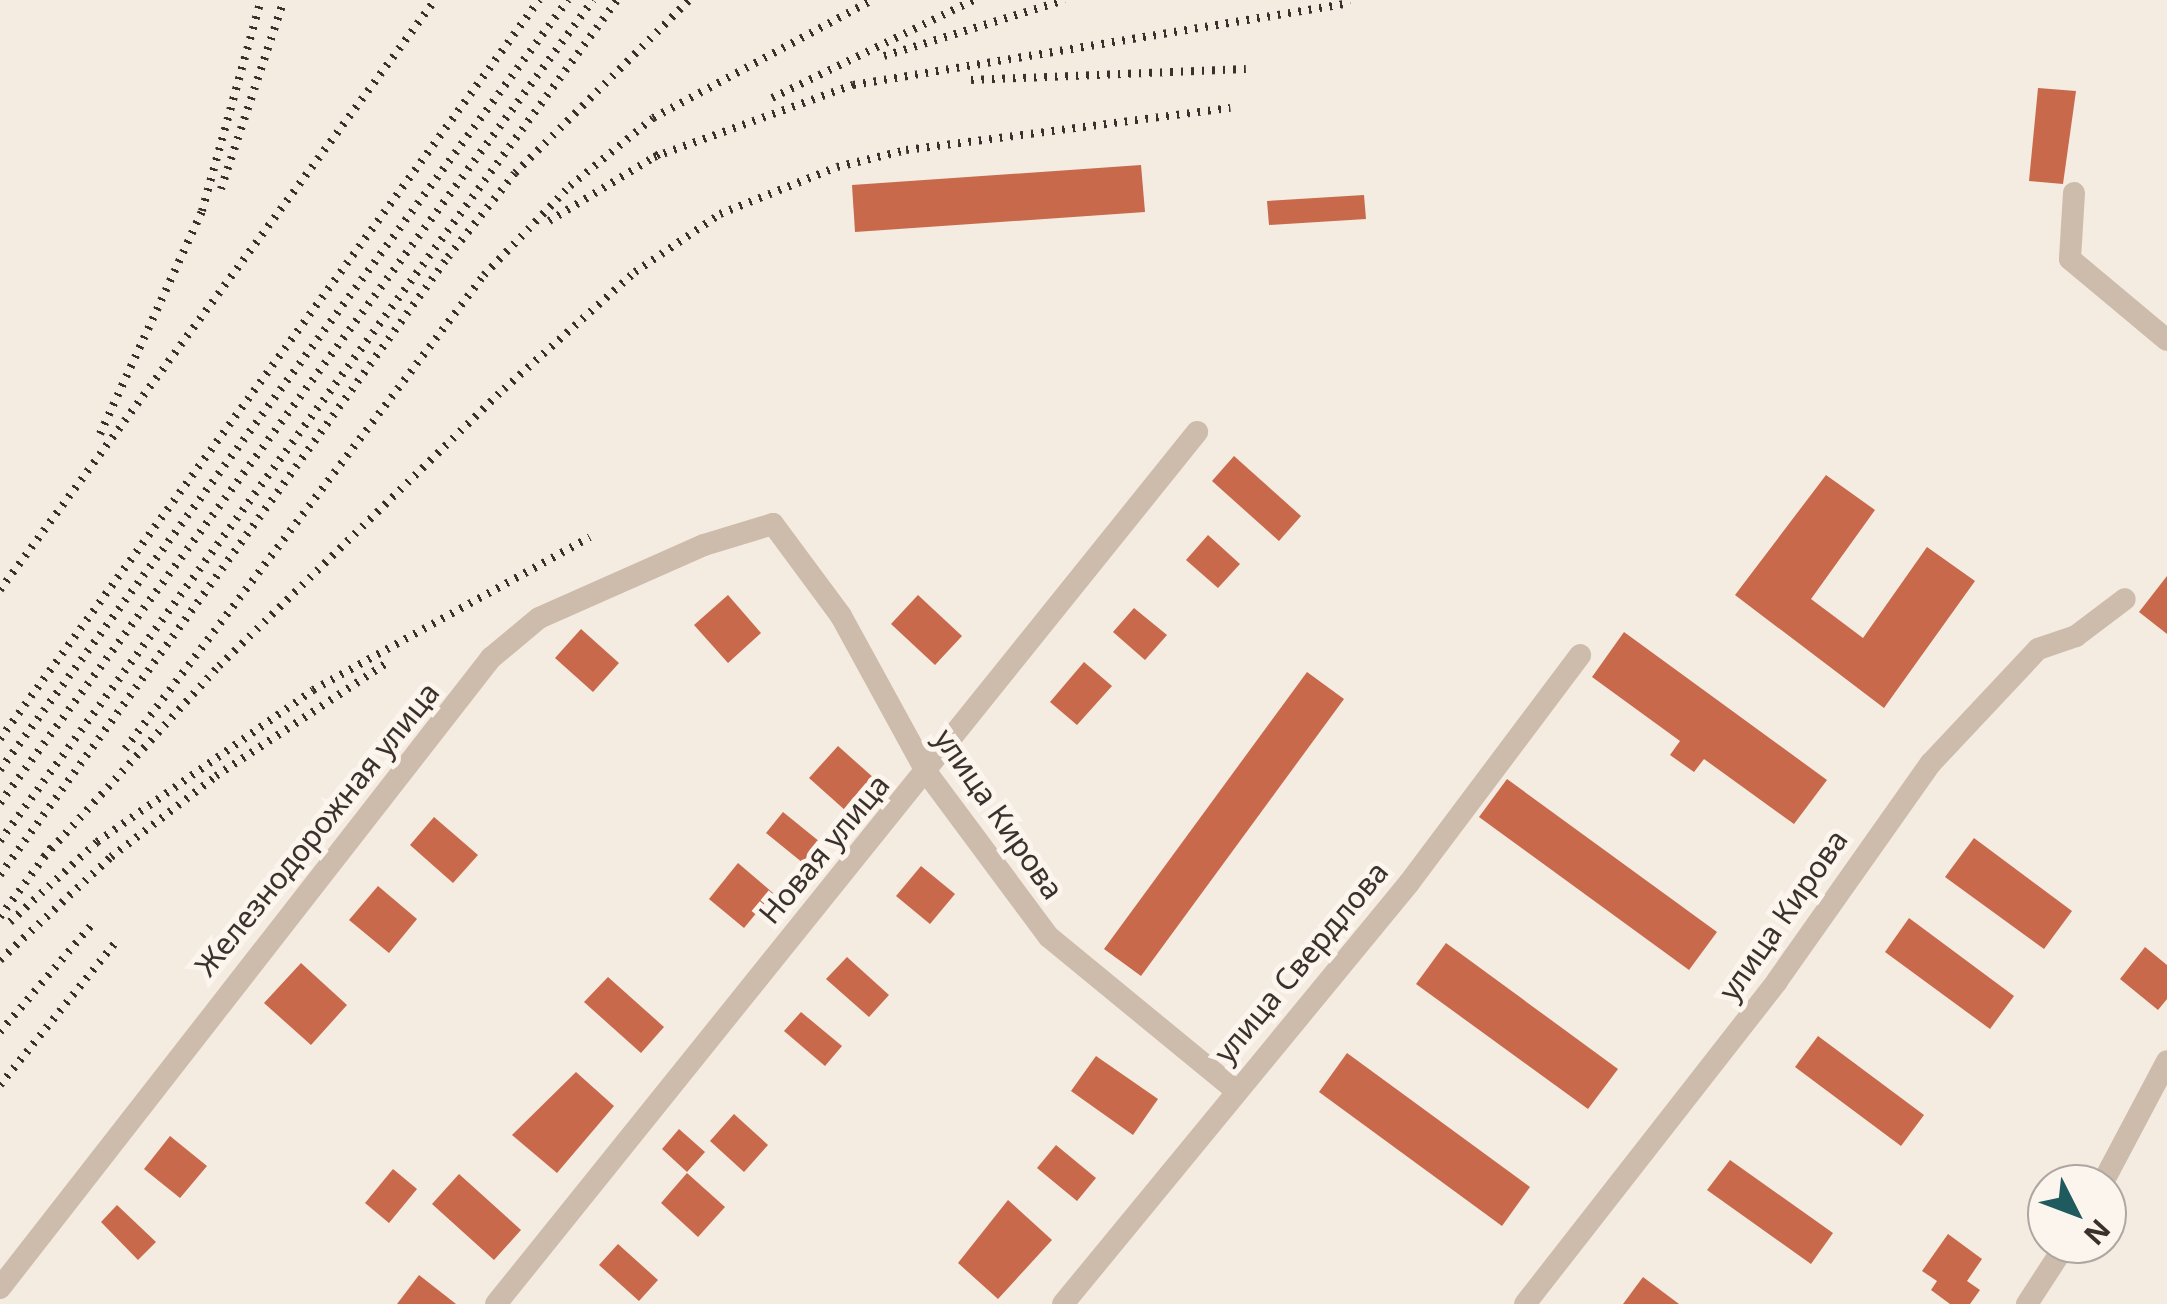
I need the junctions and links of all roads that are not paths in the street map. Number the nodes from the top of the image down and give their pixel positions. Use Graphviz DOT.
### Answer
graph roads {
  1 [pos="2074,193"];
  2 [pos="2167,340"];
  3 [pos="1197,432"];
  4 [pos="773,524"];
  5 [pos="2125,599"];
  6 [pos="1580,655"];
  7 [pos="927,773"];
  8 [pos="2167,1061"];
  9 [pos="1234,1088"];
  10 [pos="2113,1164"];
  11 [pos="2053,1264"];
  12 [pos="0,1288"];
  13 [pos="496,1304"];
  14 [pos="1063,1304"];
  15 [pos="1525,1304"];
  16 [pos="2026,1304"];
  1 -- 2 [label="street"];
  3 -- 7 [label="street, Новая улица"];
  4 -- 7 [label="street, улица Кирова"];
  4 -- 12 [label="street, Железнодорожная улица"];
  5 -- 15 [label="street, улица Кирова"];
  6 -- 9 [label="street, улица Свердлова"];
  7 -- 9 [label="street, улица Кирова"];
  7 -- 13 [label="street, Новая улица"];
  8 -- 10 [label="street"];
  9 -- 14 [label="street, улица Свердлова"];
  11 -- 16 [label="street"];
}
